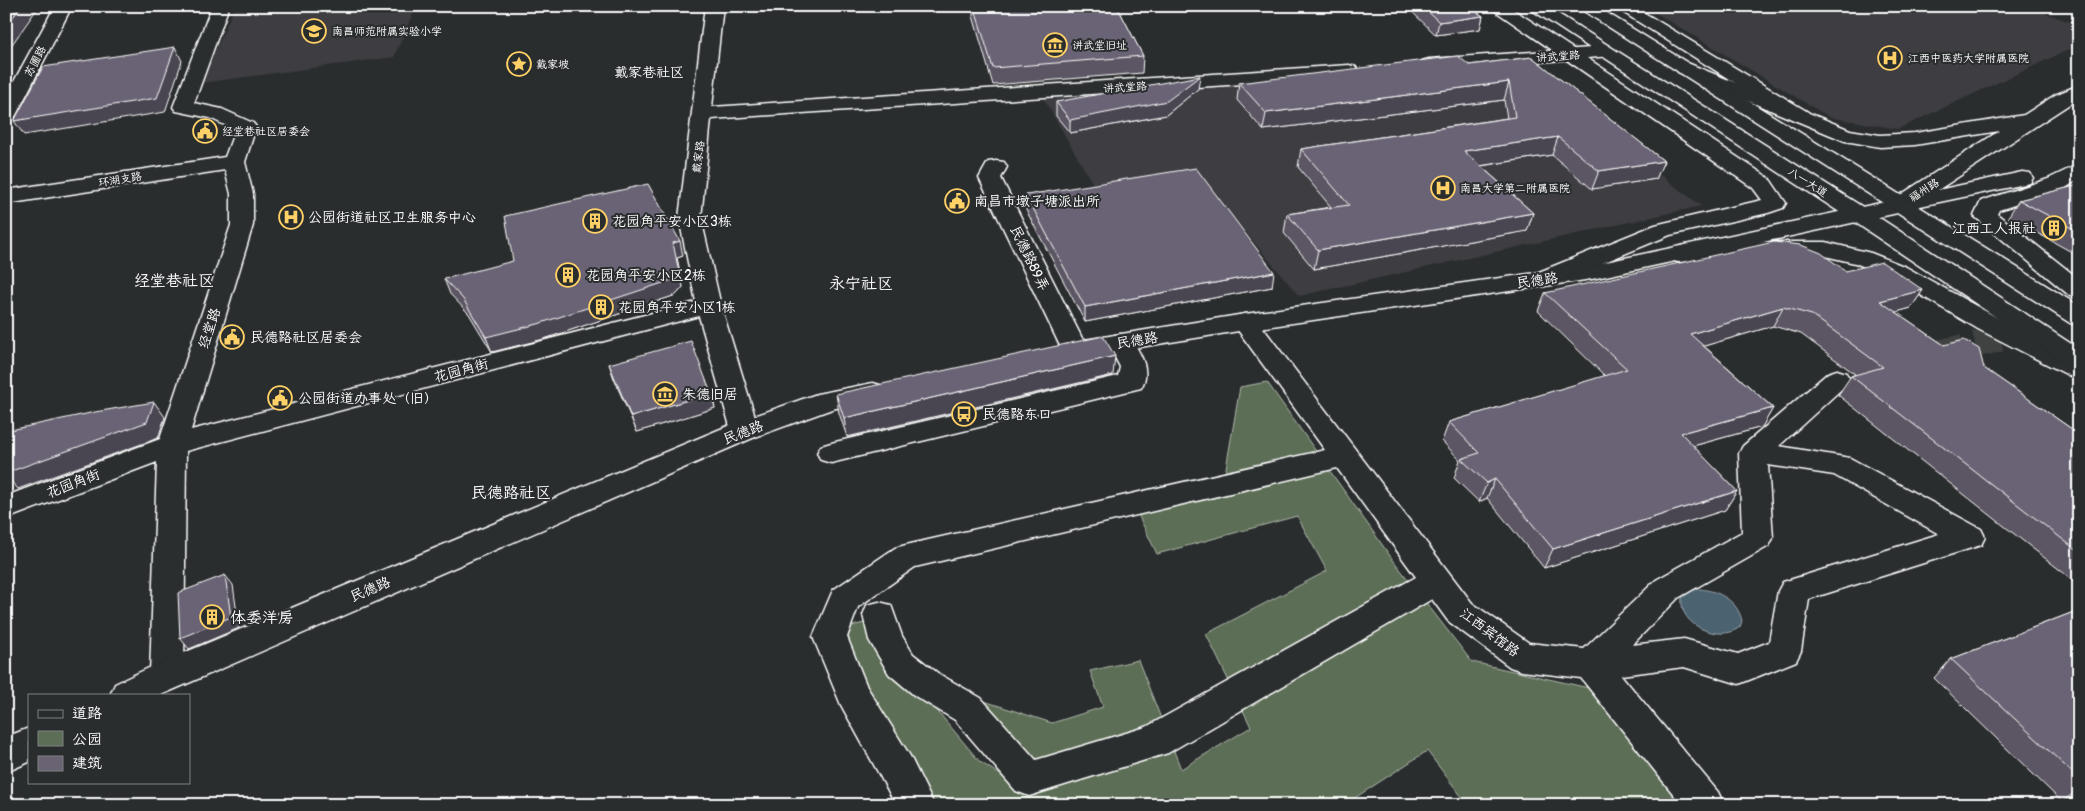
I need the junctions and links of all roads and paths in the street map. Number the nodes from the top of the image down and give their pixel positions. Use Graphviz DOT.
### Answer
graph roads {
  1 [pos="64,6"];
  2 [pos="221,6"];
  3 [pos="714,6"];
  4 [pos="1496,6"];
  5 [pos="1534,6"];
  6 [pos="1584,6"];
  7 [pos="1621,6"];
  8 [pos="1605,52"];
  9 [pos="1569,55"];
  10 [pos="1675,64"];
  11 [pos="1413,66"];
  12 [pos="1364,70"];
  13 [pos="2079,91"];
  14 [pos="704,114"];
  15 [pos="6,115"];
  16 [pos="1801,116"];
  17 [pos="2031,120"];
  18 [pos="234,162"];
  19 [pos="996,166"];
  20 [pos="2079,166"];
  21 [pos="2079,170"];
  22 [pos="6,197"];
  23 [pos="1899,206"];
  24 [pos="1861,216"];
  25 [pos="1669,256"];
  26 [pos="1543,279"];
  27 [pos="2079,291"];
  28 [pos="709,306"];
  29 [pos="2079,317"];
  30 [pos="1245,322"];
  31 [pos="1120,342"];
  32 [pos="1075,350"];
  33 [pos="1046,356"];
  34 [pos="2079,361"];
  35 [pos="2079,370"];
  36 [pos="1837,379"];
  37 [pos="894,387"];
  38 [pos="745,430"];
  39 [pos="172,445"];
  40 [pos="831,453"];
  41 [pos="1753,453"];
  42 [pos="1344,456"];
  43 [pos="6,508"];
  44 [pos="1436,581"];
  45 [pos="879,615"];
  46 [pos="1591,664"];
  47 [pos="167,675"];
  48 [pos="129,694"];
  49 [pos="28,744"];
  50 [pos="6,755"];
  51 [pos="915,805"];
  52 [pos="1705,805"];
  1 -- 15 [label="main road, 苏圃路"];
  2 -- 18 [label="main road"];
  3 -- 14 [label="main road, 戴家路"];
  4 -- 9 [label="main road"];
  5 -- 8 [label="main road, 八一大道"];
  6 -- 10 [label="main road"];
  7 -- 16 [label="main road"];
  8 -- 9 [label="main road, 讲武堂路"];
  8 -- 24 [label="main road, 八一大道"];
  9 -- 11 [label="main road, 讲武堂路"];
  9 -- 26 [label="main road"];
  10 -- 16 [label="main road"];
  10 -- 23 [label="main road"];
  12 -- 14 [label="main road, 讲武堂路"];
  13 -- 17 [label="main road, 福州路"];
  14 -- 28 [label="main road, 戴家路"];
  16 -- 17 [label="main road"];
  17 -- 23 [label="main road, 福州路"];
  18 -- 22 [label="main road, 环湖支路"];
  18 -- 39 [label="main road, 经堂路"];
  19 -- 32 [label="main road, 民德路89弄"];
  20 -- 23 [label="main road, 福州路"];
  21 -- 27 [label="main road"];
  23 -- 24 [label="main road, 民德路"];
  23 -- 29 [label="main road"];
  24 -- 25 [label="main road, 民德路"];
  24 -- 34 [label="main road, 八一大道"];
  25 -- 26 [label="main road, 民德路"];
  25 -- 35 [label="main road"];
  26 -- 30 [label="main road, 民德路"];
  28 -- 38 [label="main road"];
  28 -- 39 [label="main road, 花园角街"];
  30 -- 31 [label="main road, 民德路"];
  30 -- 42 [label="main road, 江西宾馆路"];
  31 -- 32 [label="main road, 民德路"];
  31 -- 40 [label="main road"];
  32 -- 33 [label="main road, 民德路"];
  36 -- 41 [label="main road"];
  37 -- 38 [label="main road, 民德路"];
  38 -- 47 [label="main road, 民德路"];
  39 -- 43 [label="main road, 花园角街"];
  39 -- 47 [label="main road, 经堂路"];
  41 -- 46 [label="main road"];
  41 -- 46 [label="main road, 江西宾馆路"];
  42 -- 44 [label="main road, 江西宾馆路"];
  42 -- 51 [label="main road"];
  44 -- 45 [label="main road"];
  44 -- 46 [label="main road, 江西宾馆路"];
  46 -- 52 [label="main road"];
  47 -- 48 [label="main road, 民德路"];
  49 -- 50 [label="main road"];
}
